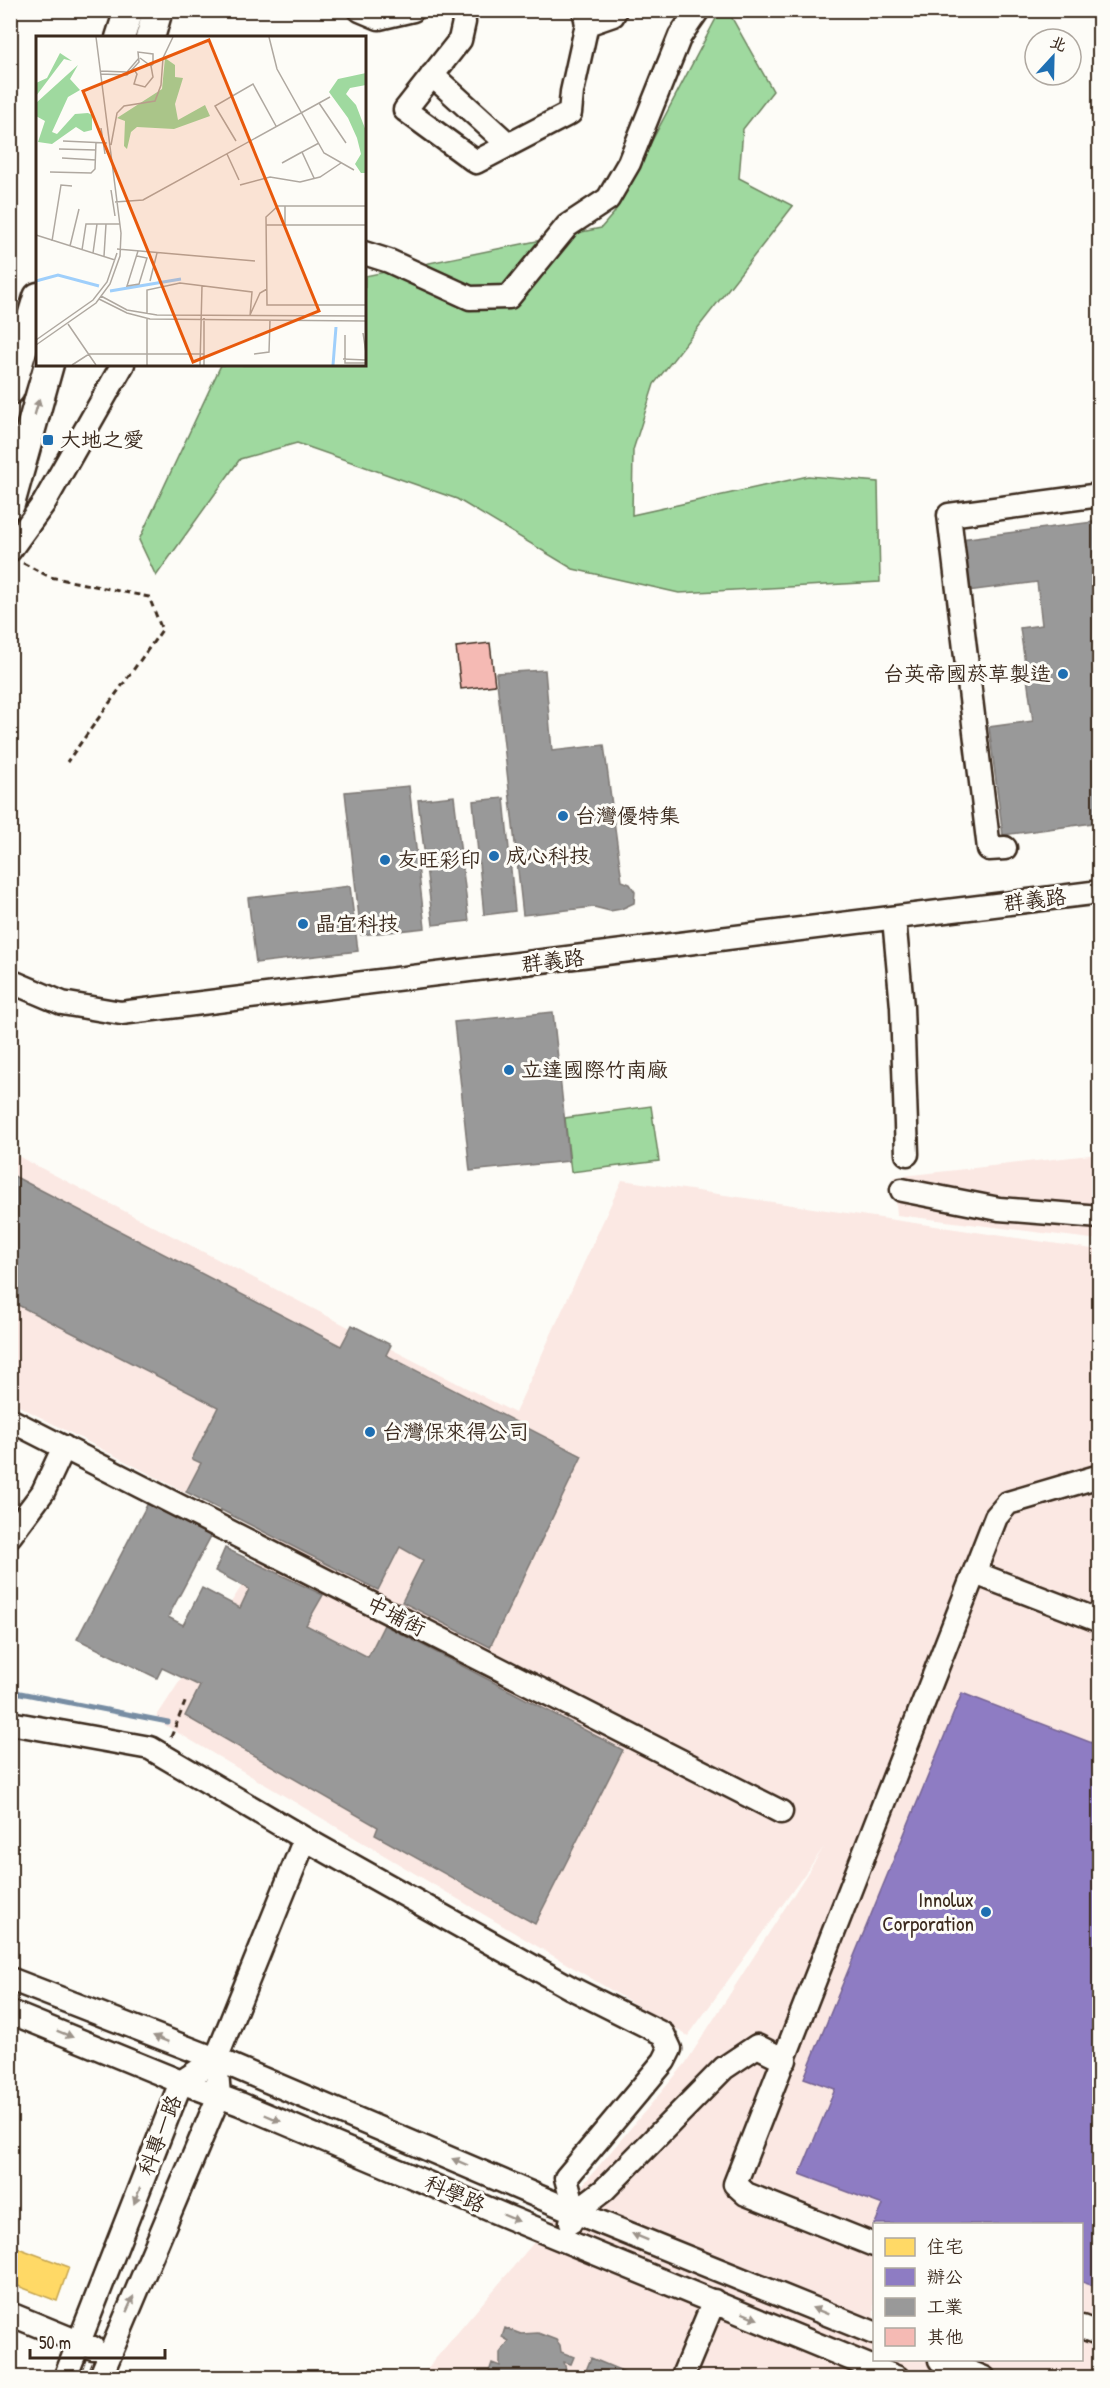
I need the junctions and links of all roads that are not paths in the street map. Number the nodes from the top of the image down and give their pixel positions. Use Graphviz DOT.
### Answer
graph roads {
  1 [pos="129,10"];
  2 [pos="158,10"];
  3 [pos="360,10"];
  4 [pos="413,10"];
  5 [pos="461,10"];
  6 [pos="615,10"];
  7 [pos="698,10"];
  8 [pos="585,17"];
  9 [pos="121,36"];
  10 [pos="151,36"];
  11 [pos="432,75"];
  12 [pos="509,145"];
  13 [pos="366,255"];
  14 [pos="36,304"];
  15 [pos="48,366"];
  16 [pos="122,366"];
  17 [pos="10,390"];
  18 [pos="16,463"];
  19 [pos="1100,495"];
  20 [pos="10,504"];
  21 [pos="15,556"];
  22 [pos="1005,848"];
  23 [pos="1100,892"];
  24 [pos="894,918"];
  25 [pos="10,981"];
  26 [pos="907,1154"];
  27 [pos="902,1190"];
  28 [pos="1100,1217"];
  29 [pos="10,1420"];
  30 [pos="64,1447"];
  31 [pos="1100,1476"];
  32 [pos="10,1536"];
  33 [pos="975,1573"];
  34 [pos="1100,1621"];
  35 [pos="10,1723"];
  36 [pos="781,1812"];
  37 [pos="305,1839"];
  38 [pos="10,1979"];
  39 [pos="10,2012"];
  40 [pos="216,2059"];
  41 [pos="785,2060"];
  42 [pos="181,2082"];
  43 [pos="219,2096"];
  44 [pos="575,2212"];
  45 [pos="564,2240"];
  46 [pos="873,2245"];
  47 [pos="714,2301"];
  48 [pos="10,2314"];
  49 [pos="1083,2327"];
  50 [pos="873,2333"];
  51 [pos="1100,2334"];
  52 [pos="79,2342"];
  53 [pos="109,2353"];
  54 [pos="942,2361"];
  55 [pos="65,2378"];
  56 [pos="100,2378"];
  57 [pos="682,2378"];
  58 [pos="898,2378"];
  59 [pos="984,2378"];
  1 -- 9 [label="main road"];
  2 -- 10 [label="main road"];
  3 -- 4 [label="street"];
  5 -- 11 [label="street"];
  6 -- 8 [label="street"];
  7 -- 13 [label="street"];
  8 -- 12 [label="street"];
  11 -- 12 [label="street"];
  11 -- 12 [label="street"];
  14 -- 17 [label="main road"];
  18 -- 15 [label="main road, one-way"];
  16 -- 21 [label="street"];
  18 -- 20 [label="main road"];
  19 -- 22 [label="street"];
  23 -- 24 [label="street, 群義路"];
  24 -- 25 [label="street, 群義路"];
  24 -- 26 [label="street"];
  27 -- 28 [label="street"];
  29 -- 30 [label="street, 中埔街"];
  30 -- 32 [label="street"];
  30 -- 36 [label="street, 中埔街"];
  31 -- 33 [label="street"];
  33 -- 34 [label="street"];
  33 -- 41 [label="street"];
  35 -- 37 [label="street"];
  37 -- 40 [label="street"];
  37 -- 44 [label="street"];
  40 -- 38 [label="street, 科學路, one-way"];
  39 -- 42 [label="street, 科學路, one-way"];
  40 -- 42 [label="street, 科專一路"];
  40 -- 43 [label="street, 科專一路"];
  44 -- 40 [label="street, 科學路, one-way"];
  41 -- 44 [label="street"];
  41 -- 46 [label="street"];
  42 -- 43 [label="street, 科學路"];
  42 -- 52 [label="street, 科專一路, one-way"];
  43 -- 45 [label="street, 科學路, one-way"];
  53 -- 43 [label="street, 科專一路, one-way"];
  44 -- 45 [label="street"];
  50 -- 44 [label="street, 科學路, one-way"];
  45 -- 47 [label="street, 科學路"];
  47 -- 57 [label="street"];
  47 -- 58 [label="street, 科學路, one-way"];
  48 -- 52 [label="street"];
  49 -- 51 [label="street"];
  52 -- 53 [label="street"];
  52 -- 55 [label="street, 科專一路"];
  53 -- 56 [label="street, 科專一路"];
  54 -- 59 [label="street"];
}
